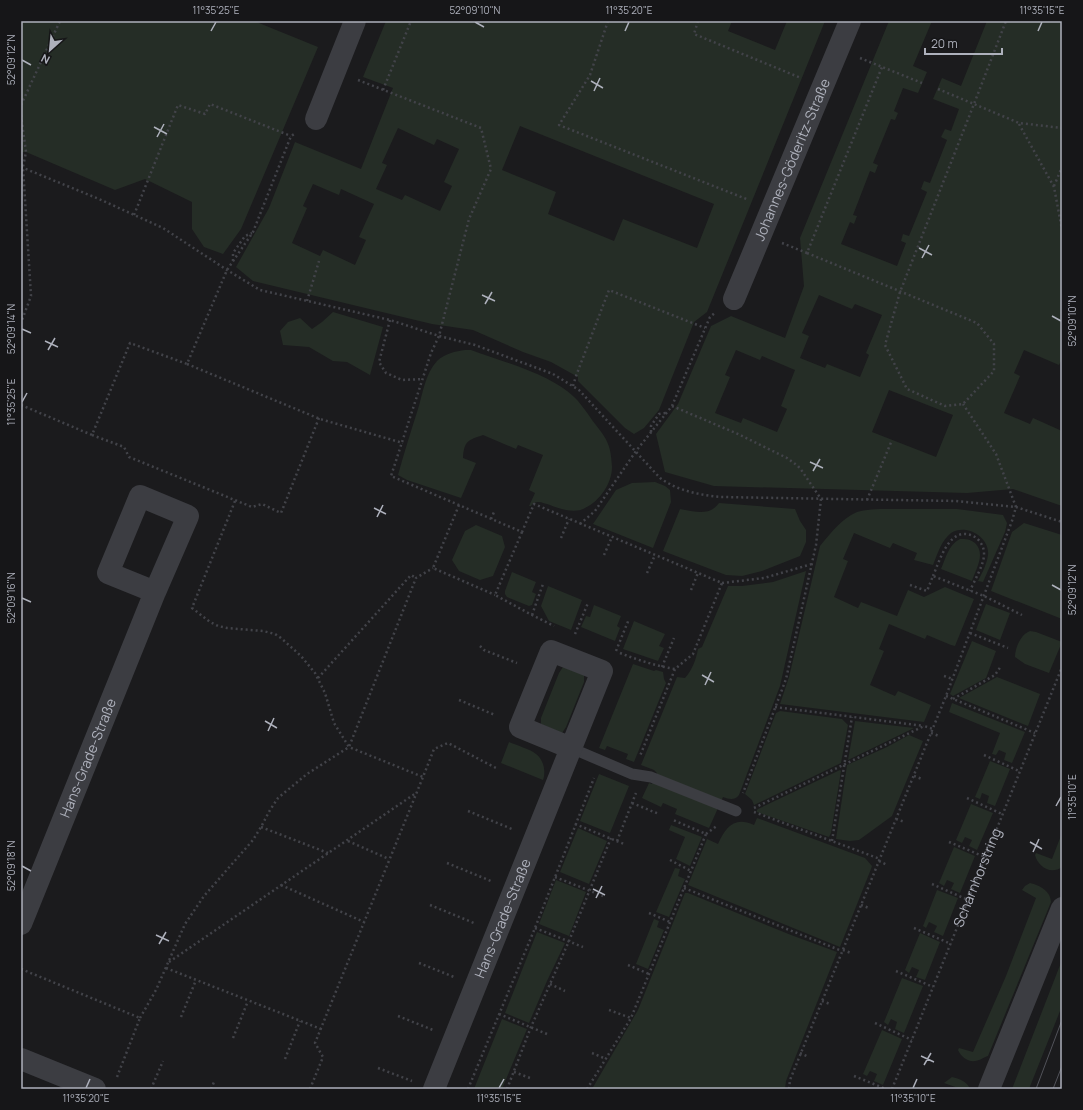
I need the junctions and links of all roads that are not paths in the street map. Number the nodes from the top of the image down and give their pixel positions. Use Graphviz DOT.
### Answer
graph roads {
  1 [pos="355,21"];
  2 [pos="850,21"];
  3 [pos="316,119"];
  4 [pos="734,299"];
  5 [pos="155,592"];
  6 [pos="571,748"];
  7 [pos="736,811"];
  8 [pos="1062,908"];
  9 [pos="21,924"];
  10 [pos="21,1059"];
  11 [pos="105,1086"];
  12 [pos="434,1089"];
  13 [pos="989,1089"];
  1 -- 3 [label="street"];
  2 -- 4 [label="street, Johannes-Göderitz-Straße"];
  5 -- 9 [label="street, Hans-Grade-Straße"];
  6 -- 7 [label="lane"];
  6 -- 12 [label="street, Hans-Grade-Straße"];
  8 -- 13 [label="street"];
  10 -- 11 [label="street"];
}
